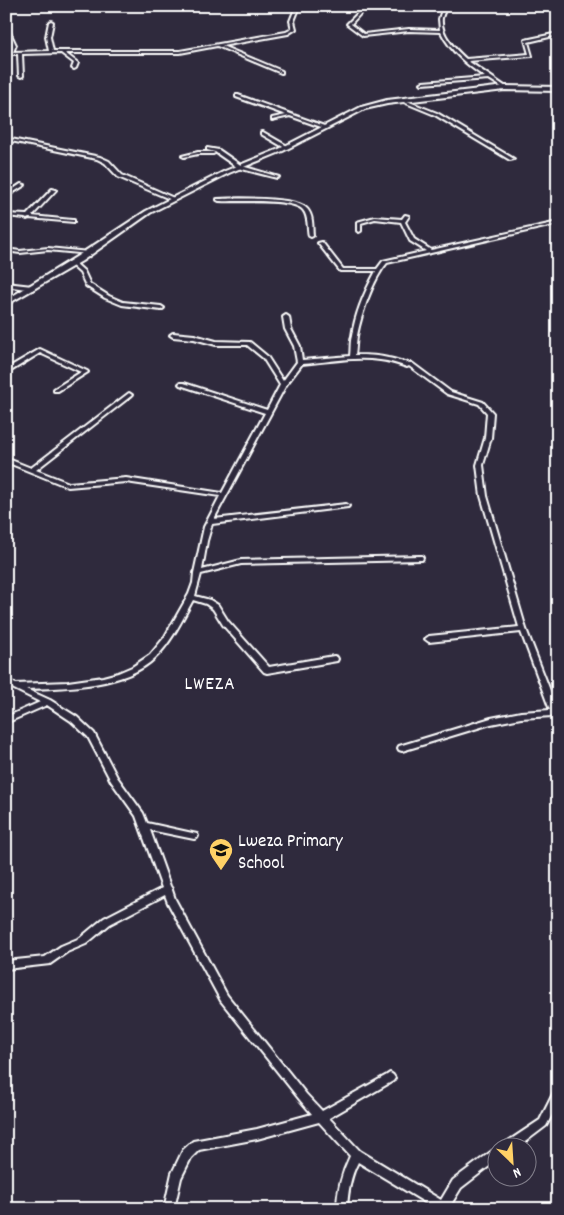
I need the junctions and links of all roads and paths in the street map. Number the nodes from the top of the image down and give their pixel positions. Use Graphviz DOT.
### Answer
graph roads {
  1 [pos="298,6"];
  2 [pos="445,6"];
  3 [pos="359,12"];
  4 [pos="52,22"];
  5 [pos="6,28"];
  6 [pos="442,32"];
  7 [pos="558,34"];
  8 [pos="219,46"];
  9 [pos="50,51"];
  10 [pos="62,52"];
  11 [pos="8,53"];
  12 [pos="20,53"];
  13 [pos="467,60"];
  14 [pos="74,68"];
  15 [pos="281,72"];
  16 [pos="21,76"];
  17 [pos="489,78"];
  18 [pos="423,83"];
  19 [pos="505,88"];
  20 [pos="558,88"];
  21 [pos="237,96"];
  22 [pos="402,100"];
  23 [pos="290,115"];
  24 [pos="273,120"];
  25 [pos="326,127"];
  26 [pos="262,133"];
  27 [pos="6,139"];
  28 [pos="287,147"];
  29 [pos="209,149"];
  30 [pos="184,156"];
  31 [pos="223,156"];
  32 [pos="512,159"];
  33 [pos="240,167"];
  34 [pos="277,177"];
  35 [pos="23,185"];
  36 [pos="54,190"];
  37 [pos="6,196"];
  38 [pos="174,199"];
  39 [pos="219,200"];
  40 [pos="6,215"];
  41 [pos="27,218"];
  42 [pos="72,221"];
  43 [pos="558,223"];
  44 [pos="359,231"];
  45 [pos="311,236"];
  46 [pos="320,243"];
  47 [pos="6,250"];
  48 [pos="430,252"];
  49 [pos="89,253"];
  50 [pos="72,264"];
  51 [pos="379,270"];
  52 [pos="6,284"];
  53 [pos="32,288"];
  54 [pos="6,303"];
  55 [pos="161,308"];
  56 [pos="286,317"];
  57 [pos="173,335"];
  58 [pos="352,357"];
  59 [pos="300,362"];
  60 [pos="6,372"];
  61 [pos="182,384"];
  62 [pos="283,385"];
  63 [pos="56,390"];
  64 [pos="129,395"];
  65 [pos="268,412"];
  66 [pos="6,460"];
  67 [pos="33,469"];
  68 [pos="225,495"];
  69 [pos="346,506"];
  70 [pos="210,522"];
  71 [pos="420,558"];
  72 [pos="196,573"];
  73 [pos="190,597"];
  74 [pos="523,629"];
  75 [pos="428,639"];
  76 [pos="334,659"];
  77 [pos="6,682"];
  78 [pos="18,686"];
  79 [pos="47,702"];
  80 [pos="557,717"];
  81 [pos="6,720"];
  82 [pos="402,748"];
  83 [pos="146,826"];
  84 [pos="194,836"];
  85 [pos="168,889"];
  86 [pos="6,965"];
  87 [pos="390,1078"];
  88 [pos="558,1093"];
  89 [pos="321,1117"];
  90 [pos="522,1138"];
  91 [pos="356,1156"];
  92 [pos="486,1162"];
  93 [pos="444,1208"];
  94 [pos="169,1209"];
  95 [pos="342,1209"];
  1 -- 8 [label="street"];
  2 -- 6 [label="street"];
  3 -- 6 [label="street"];
  4 -- 9 [label="street"];
  5 -- 11 [label="street"];
  6 -- 13 [label="street"];
  7 -- 13 [label="street"];
  8 -- 10 [label="street"];
  8 -- 15 [label="street"];
  9 -- 10 [label="street"];
  9 -- 12 [label="street"];
  10 -- 14 [label="street"];
  11 -- 12 [label="street"];
  12 -- 16 [label="street"];
  13 -- 17 [label="street"];
  17 -- 18 [label="street"];
  17 -- 19 [label="street"];
  19 -- 20 [label="street"];
  19 -- 22 [label="street"];
  21 -- 23 [label="street"];
  22 -- 25 [label="street"];
  22 -- 32 [label="street"];
  23 -- 24 [label="street"];
  23 -- 25 [label="street"];
  25 -- 28 [label="street"];
  26 -- 28 [label="street"];
  27 -- 38 [label="street"];
  28 -- 33 [label="street"];
  29 -- 31 [label="street"];
  30 -- 31 [label="street"];
  31 -- 33 [label="street"];
  33 -- 34 [label="street"];
  33 -- 38 [label="street"];
  35 -- 37 [label="street"];
  36 -- 41 [label="street"];
  38 -- 49 [label="street"];
  39 -- 45 [label="street"];
  40 -- 41 [label="street"];
  41 -- 42 [label="street"];
  43 -- 48 [label="street"];
  44 -- 48 [label="street"];
  46 -- 51 [label="street"];
  47 -- 49 [label="street"];
  48 -- 51 [label="street"];
  49 -- 50 [label="street"];
  50 -- 53 [label="street"];
  50 -- 55 [label="street"];
  51 -- 58 [label="street"];
  52 -- 53 [label="street"];
  53 -- 54 [label="street"];
  56 -- 59 [label="street"];
  57 -- 62 [label="street"];
  58 -- 59 [label="street"];
  58 -- 74 [label="street"];
  59 -- 62 [label="street"];
  60 -- 63 [label="street"];
  61 -- 65 [label="street"];
  62 -- 65 [label="street"];
  64 -- 67 [label="street"];
  65 -- 68 [label="street"];
  66 -- 67 [label="street"];
  67 -- 68 [label="street"];
  68 -- 70 [label="street"];
  69 -- 70 [label="street"];
  70 -- 72 [label="street"];
  71 -- 72 [label="street"];
  72 -- 73 [label="street"];
  73 -- 76 [label="street"];
  73 -- 78 [label="street"];
  74 -- 75 [label="street"];
  74 -- 80 [label="street"];
  77 -- 78 [label="street"];
  78 -- 79 [label="street"];
  79 -- 81 [label="street"];
  79 -- 83 [label="street"];
  80 -- 82 [label="street"];
  83 -- 84 [label="street"];
  83 -- 85 [label="street"];
  85 -- 86 [label="street"];
  85 -- 89 [label="street"];
  87 -- 89 [label="street"];
  88 -- 90 [label="street"];
  89 -- 91 [label="street"];
  89 -- 94 [label="street"];
  91 -- 93 [label="street"];
  91 -- 95 [label="street"];
  92 -- 93 [label="street"];
}
